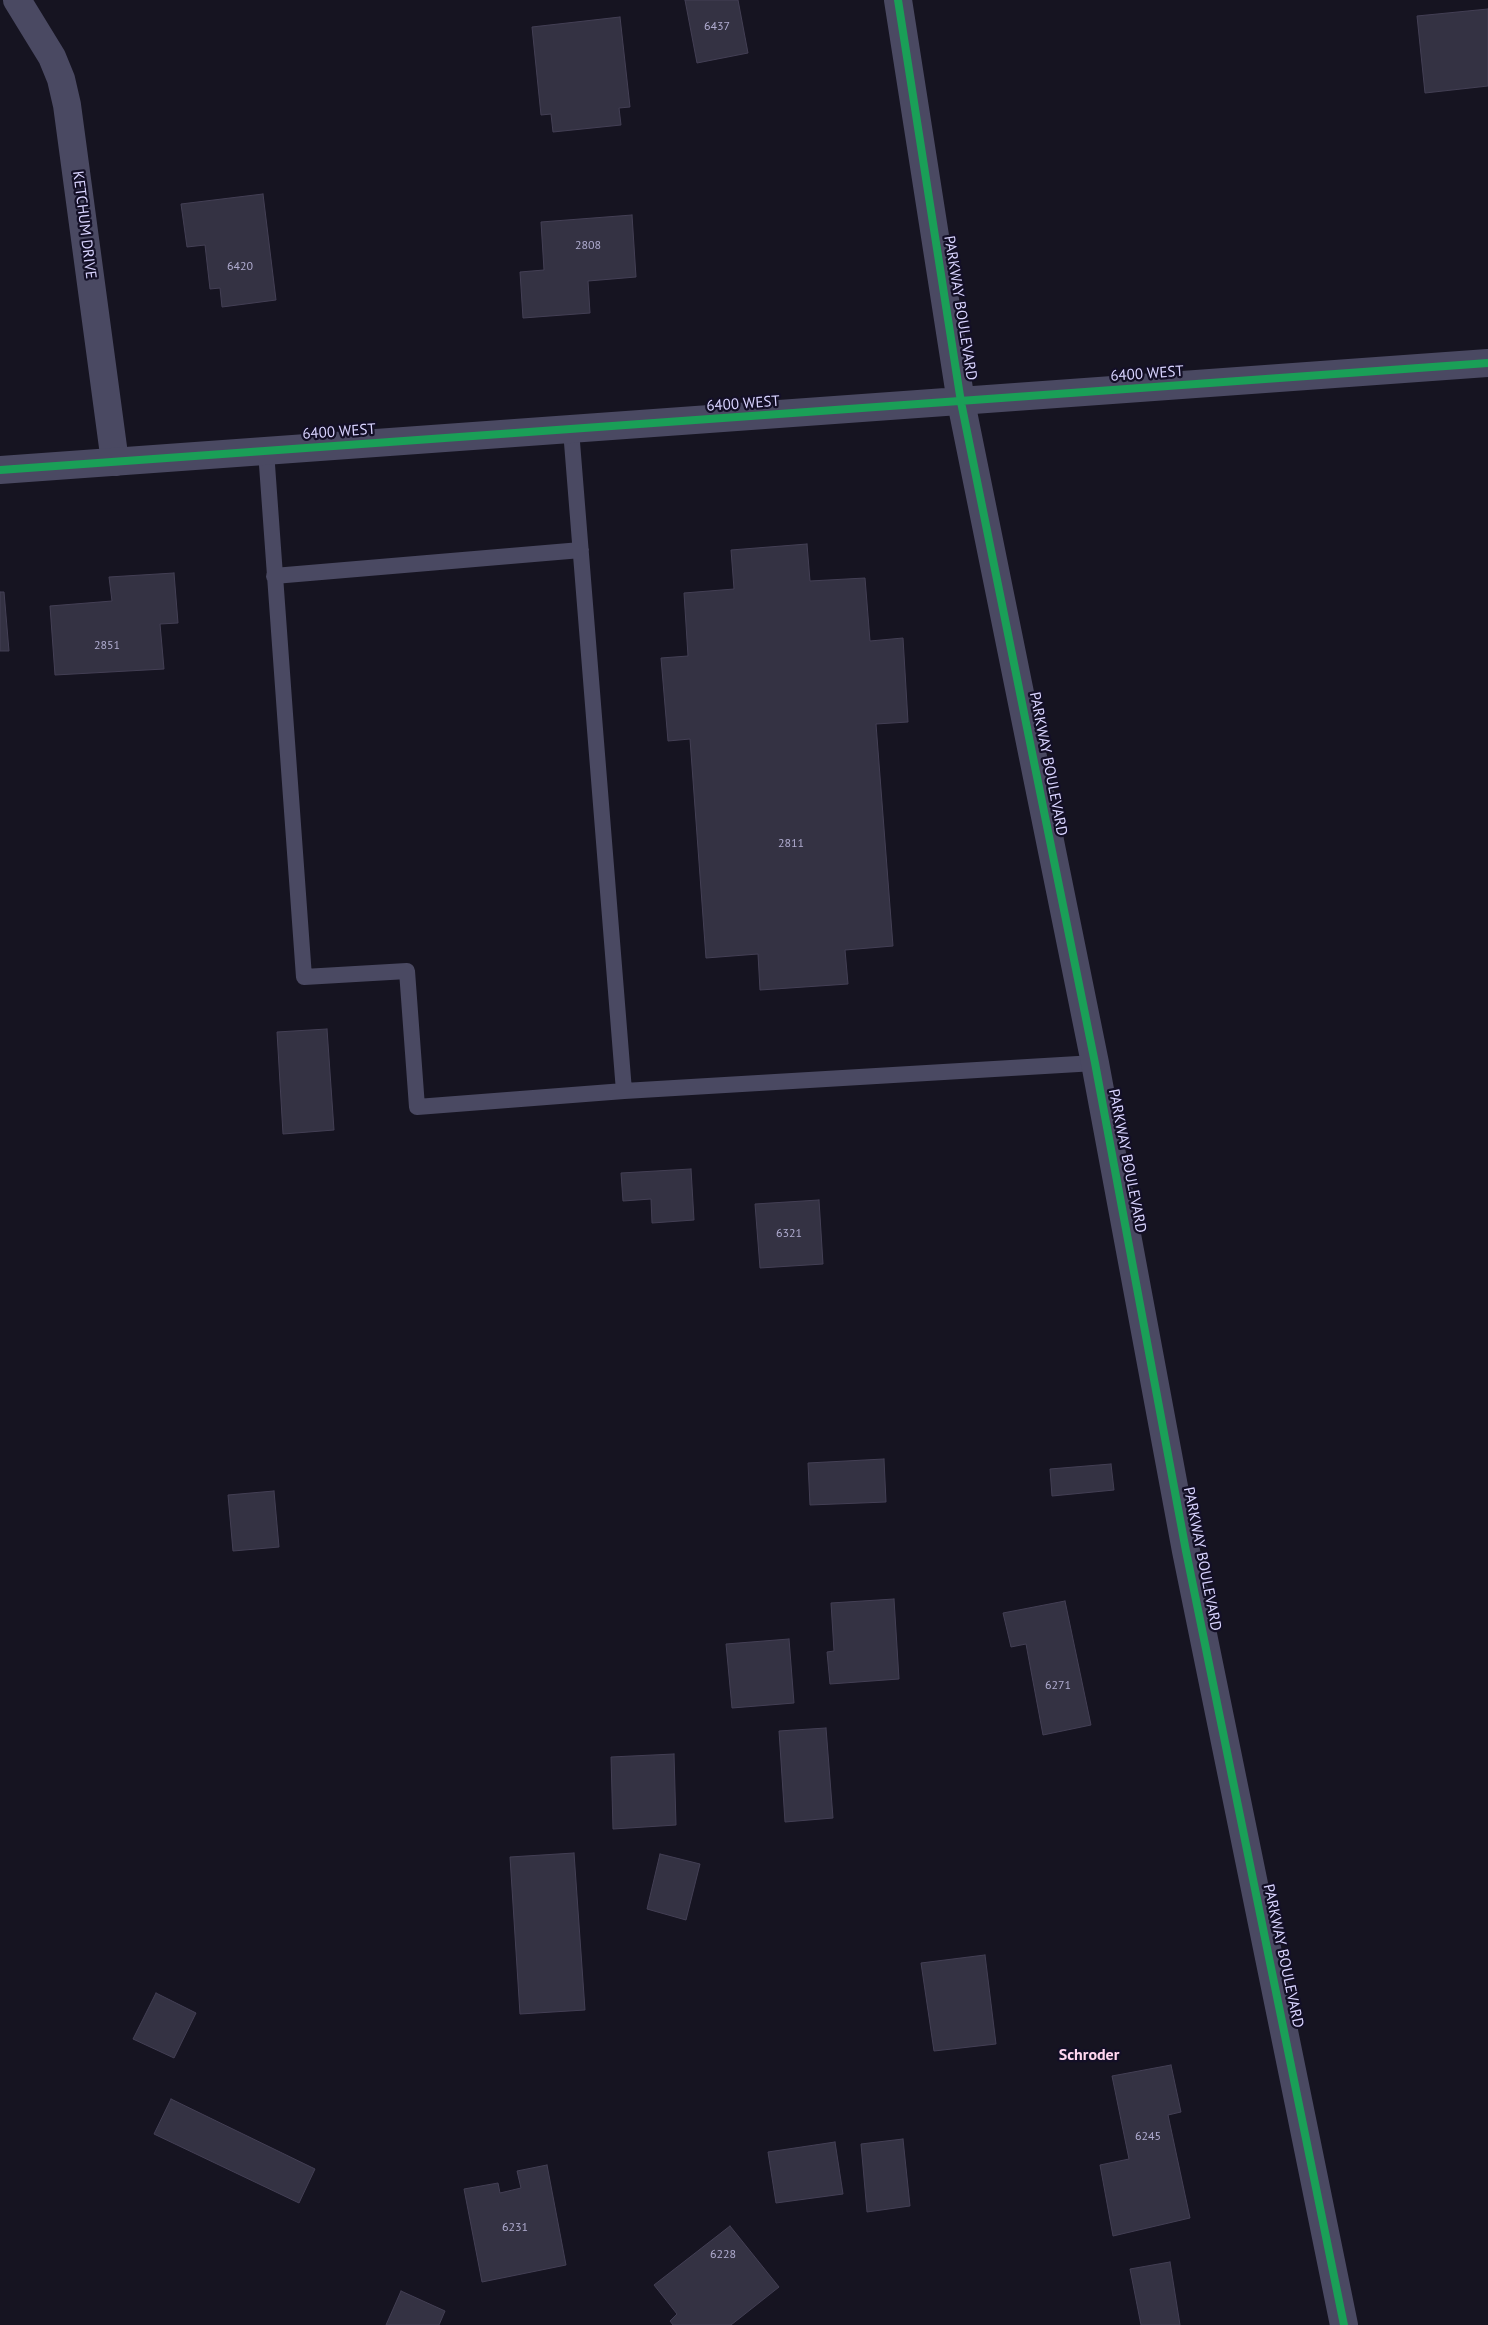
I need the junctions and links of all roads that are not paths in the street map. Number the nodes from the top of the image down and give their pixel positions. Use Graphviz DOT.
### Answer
graph roads {
  1 [pos="17,0"];
  2 [pos="898,0"];
  3 [pos="1488,363"];
  4 [pos="961,402"];
  5 [pos="571,430"];
  6 [pos="266,452"];
  7 [pos="114,462"];
  8 [pos="0,470"];
  9 [pos="581,550"];
  10 [pos="274,576"];
  11 [pos="1095,1063"];
  12 [pos="624,1091"];
  13 [pos="1344,2325"];
  1 -- 7 [label="street, KETCHUM DRIVE"];
  2 -- 4 [label="street, PARKWAY BOULEVARD"];
  3 -- 4 [label="street, 6400 WEST"];
  4 -- 5 [label="street, 6400 WEST"];
  4 -- 11 [label="street, PARKWAY BOULEVARD"];
  5 -- 6 [label="street, 6400 WEST"];
  5 -- 9 [label="lane"];
  6 -- 7 [label="street, 6400 WEST"];
  6 -- 10 [label="lane"];
  7 -- 8 [label="street, 6400 WEST"];
  9 -- 10 [label="lane"];
  9 -- 12 [label="lane"];
  10 -- 12 [label="lane"];
  11 -- 12 [label="lane"];
  11 -- 13 [label="street, PARKWAY BOULEVARD"];
}
